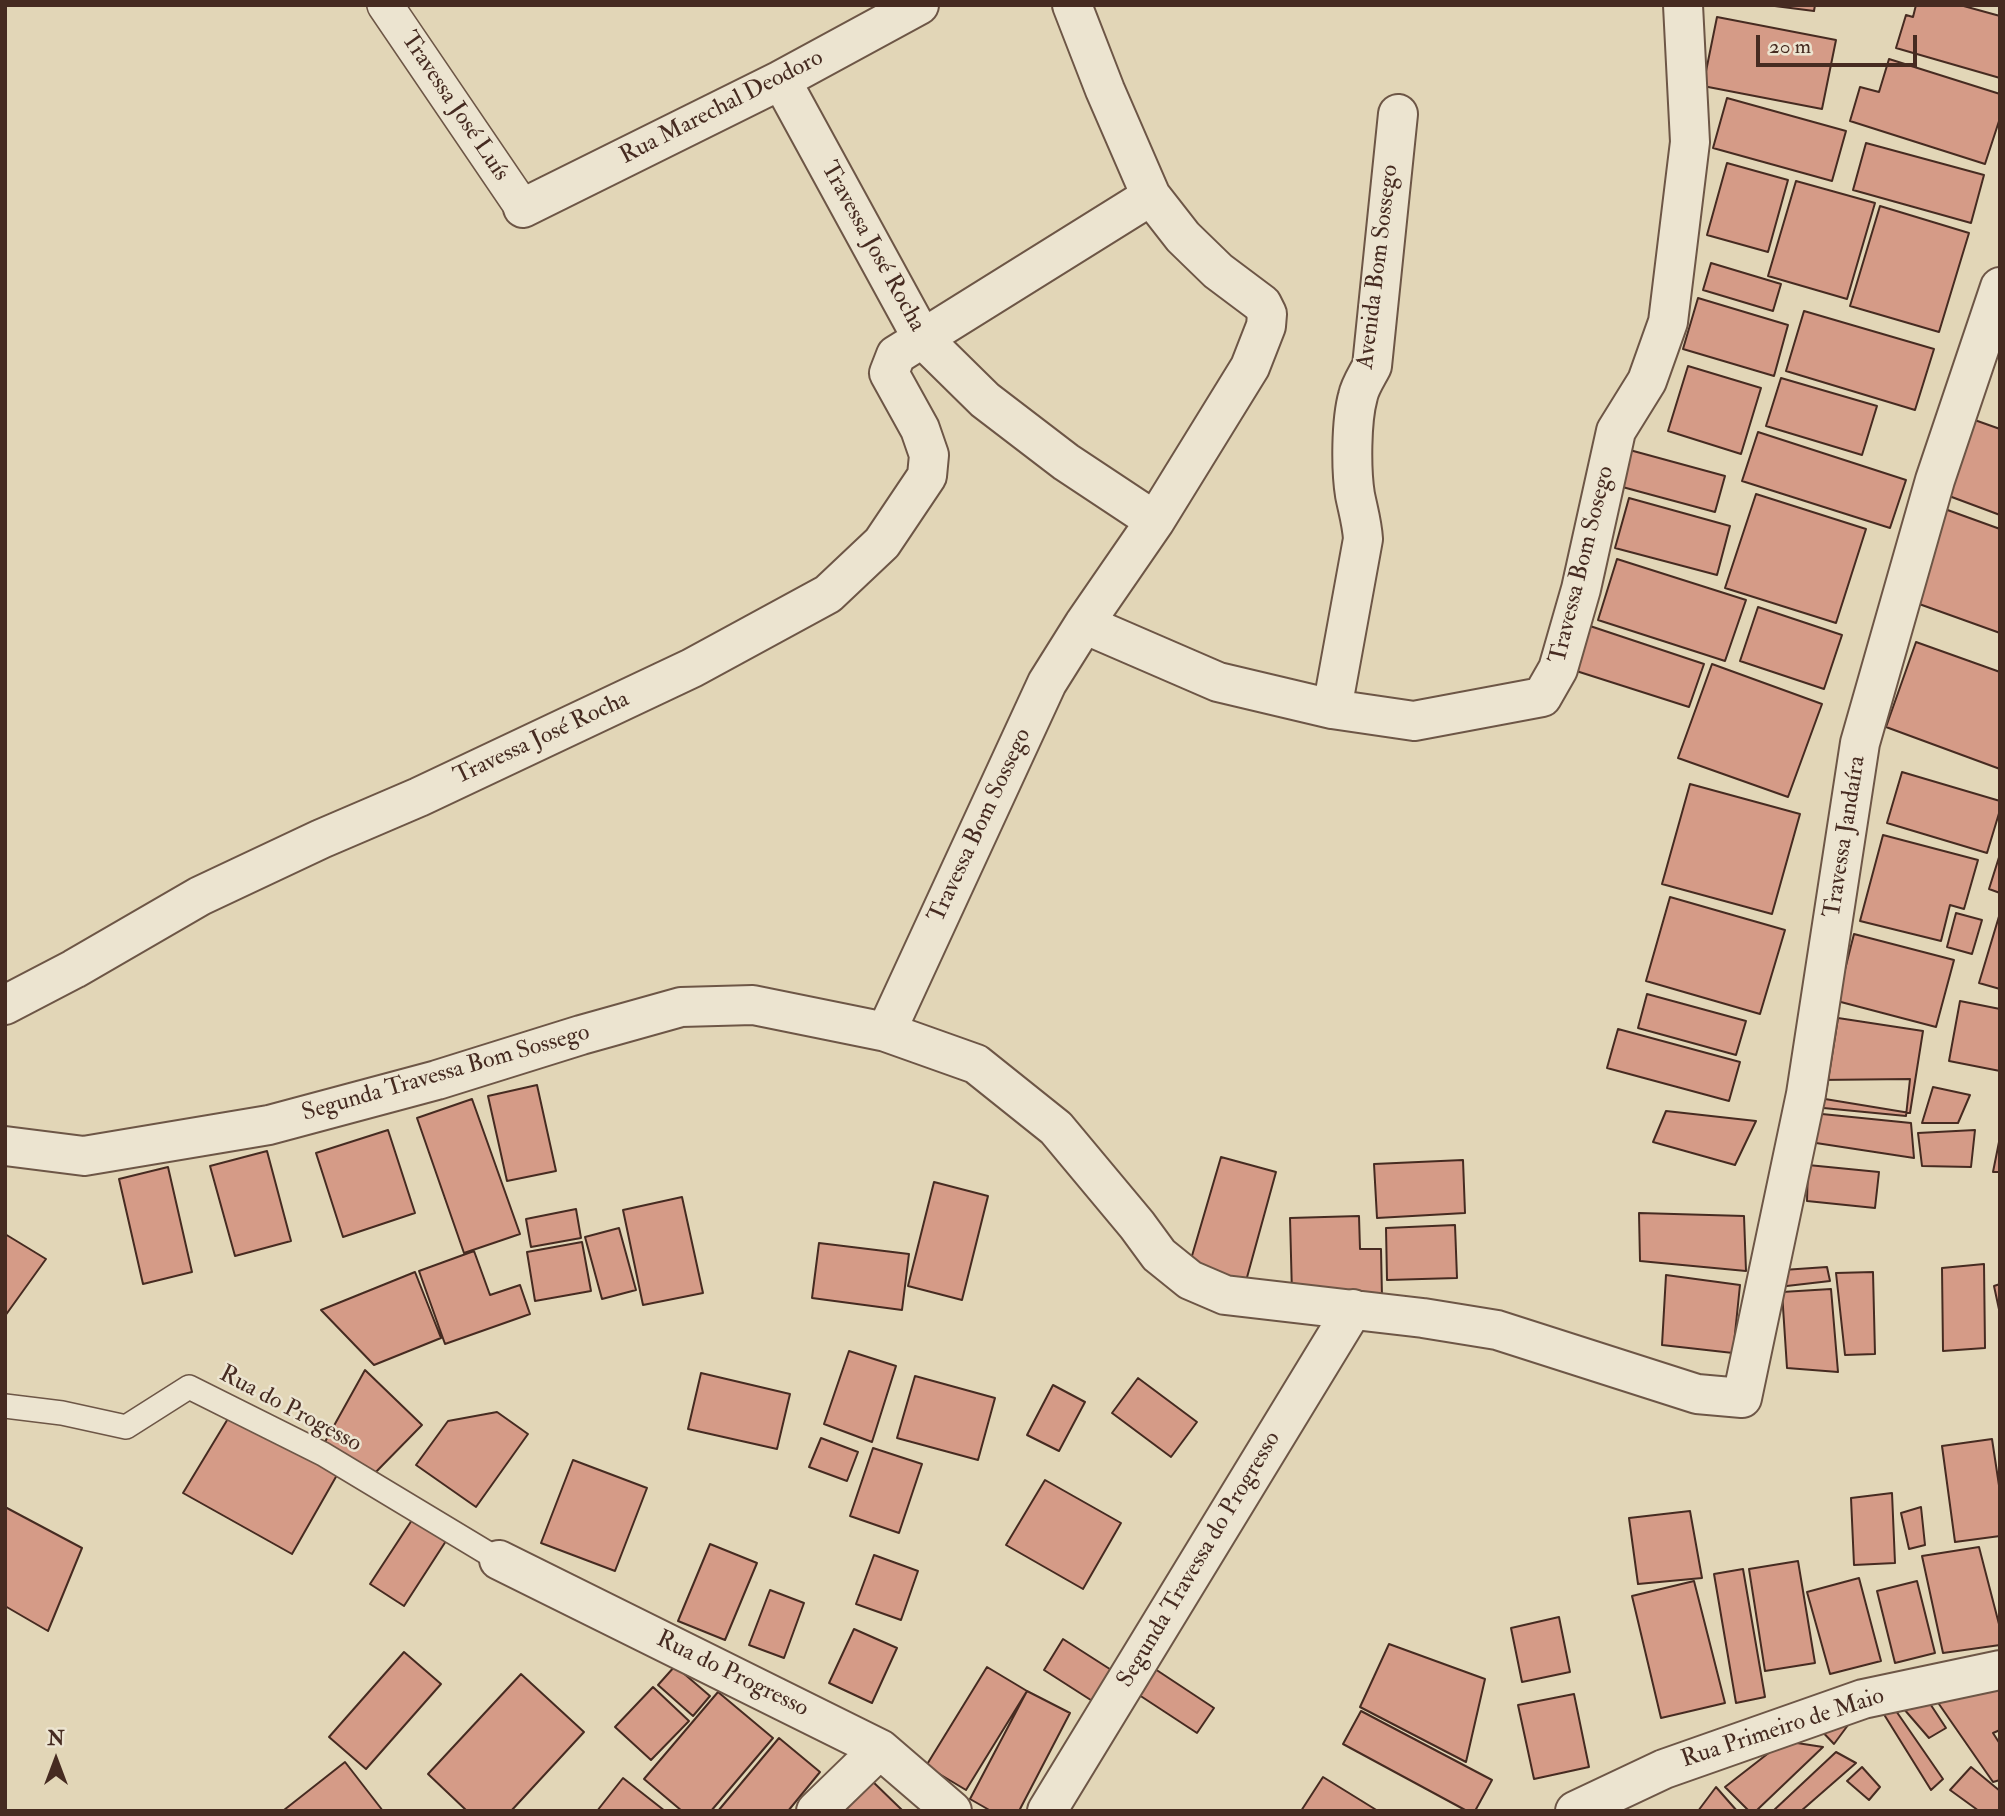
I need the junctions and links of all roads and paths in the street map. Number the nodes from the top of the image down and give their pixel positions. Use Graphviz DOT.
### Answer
graph roads {
  1 [pos="385,5"];
  2 [pos="1072,5"];
  3 [pos="1683,5"];
  4 [pos="916,6"];
  5 [pos="780,80"];
  6 [pos="1398,114"];
  7 [pos="1151,196"];
  8 [pos="523,208"];
  9 [pos="2000,287"];
  10 [pos="922,338"];
  11 [pos="1155,521"];
  12 [pos="1084,624"];
  13 [pos="1332,709"];
  14 [pos="5,1005"];
  15 [pos="886,1032"];
  16 [pos="5,1146"];
  17 [pos="1353,1309"];
  18 [pos="1742,1398"];
  19 [pos="5,1406"];
  20 [pos="499,1560"];
  21 [pos="2000,1671"];
  22 [pos="880,1749"];
  23 [pos="816,1811"];
  24 [pos="952,1811"];
  25 [pos="1047,1811"];
  26 [pos="1574,1811"];
  1 -- 8 [label="street, Travessa José Luís"];
  2 -- 7 [label="street"];
  3 -- 13 [label="street, Travessa Bom Sosego"];
  4 -- 5 [label="street, Rua Marechal Deodoro"];
  5 -- 8 [label="street, Rua Marechal Deodoro"];
  5 -- 10 [label="street, Travessa José Rocha"];
  6 -- 13 [label="street, Avenida Bom Sossego"];
  7 -- 10 [label="street"];
  7 -- 11 [label="street, Travessa Bom Sossego"];
  9 -- 18 [label="street, Travessa Jandaíra"];
  10 -- 11 [label="street, Travessa José Rocha"];
  10 -- 14 [label="street, Travessa José Rocha"];
  11 -- 12 [label="street, Travessa Bom Sossego"];
  12 -- 13 [label="street"];
  12 -- 15 [label="street, Travessa Bom Sossego"];
  15 -- 16 [label="street, Segunda Travessa Bom Sossego"];
  15 -- 17 [label="street, Segunda Travessa Bom Sossego"];
  17 -- 18 [label="street, Segunda Travessa Bom Sossego"];
  17 -- 25 [label="street, Segunda Travessa do Progresso"];
  19 -- 20 [label="lane, Rua do Progesso"];
  20 -- 22 [label="street, Rua do Progresso"];
  21 -- 26 [label="street, Rua Primeiro de Maio"];
  22 -- 23 [label="street"];
  22 -- 24 [label="street, Rua do Progresso"];
}
